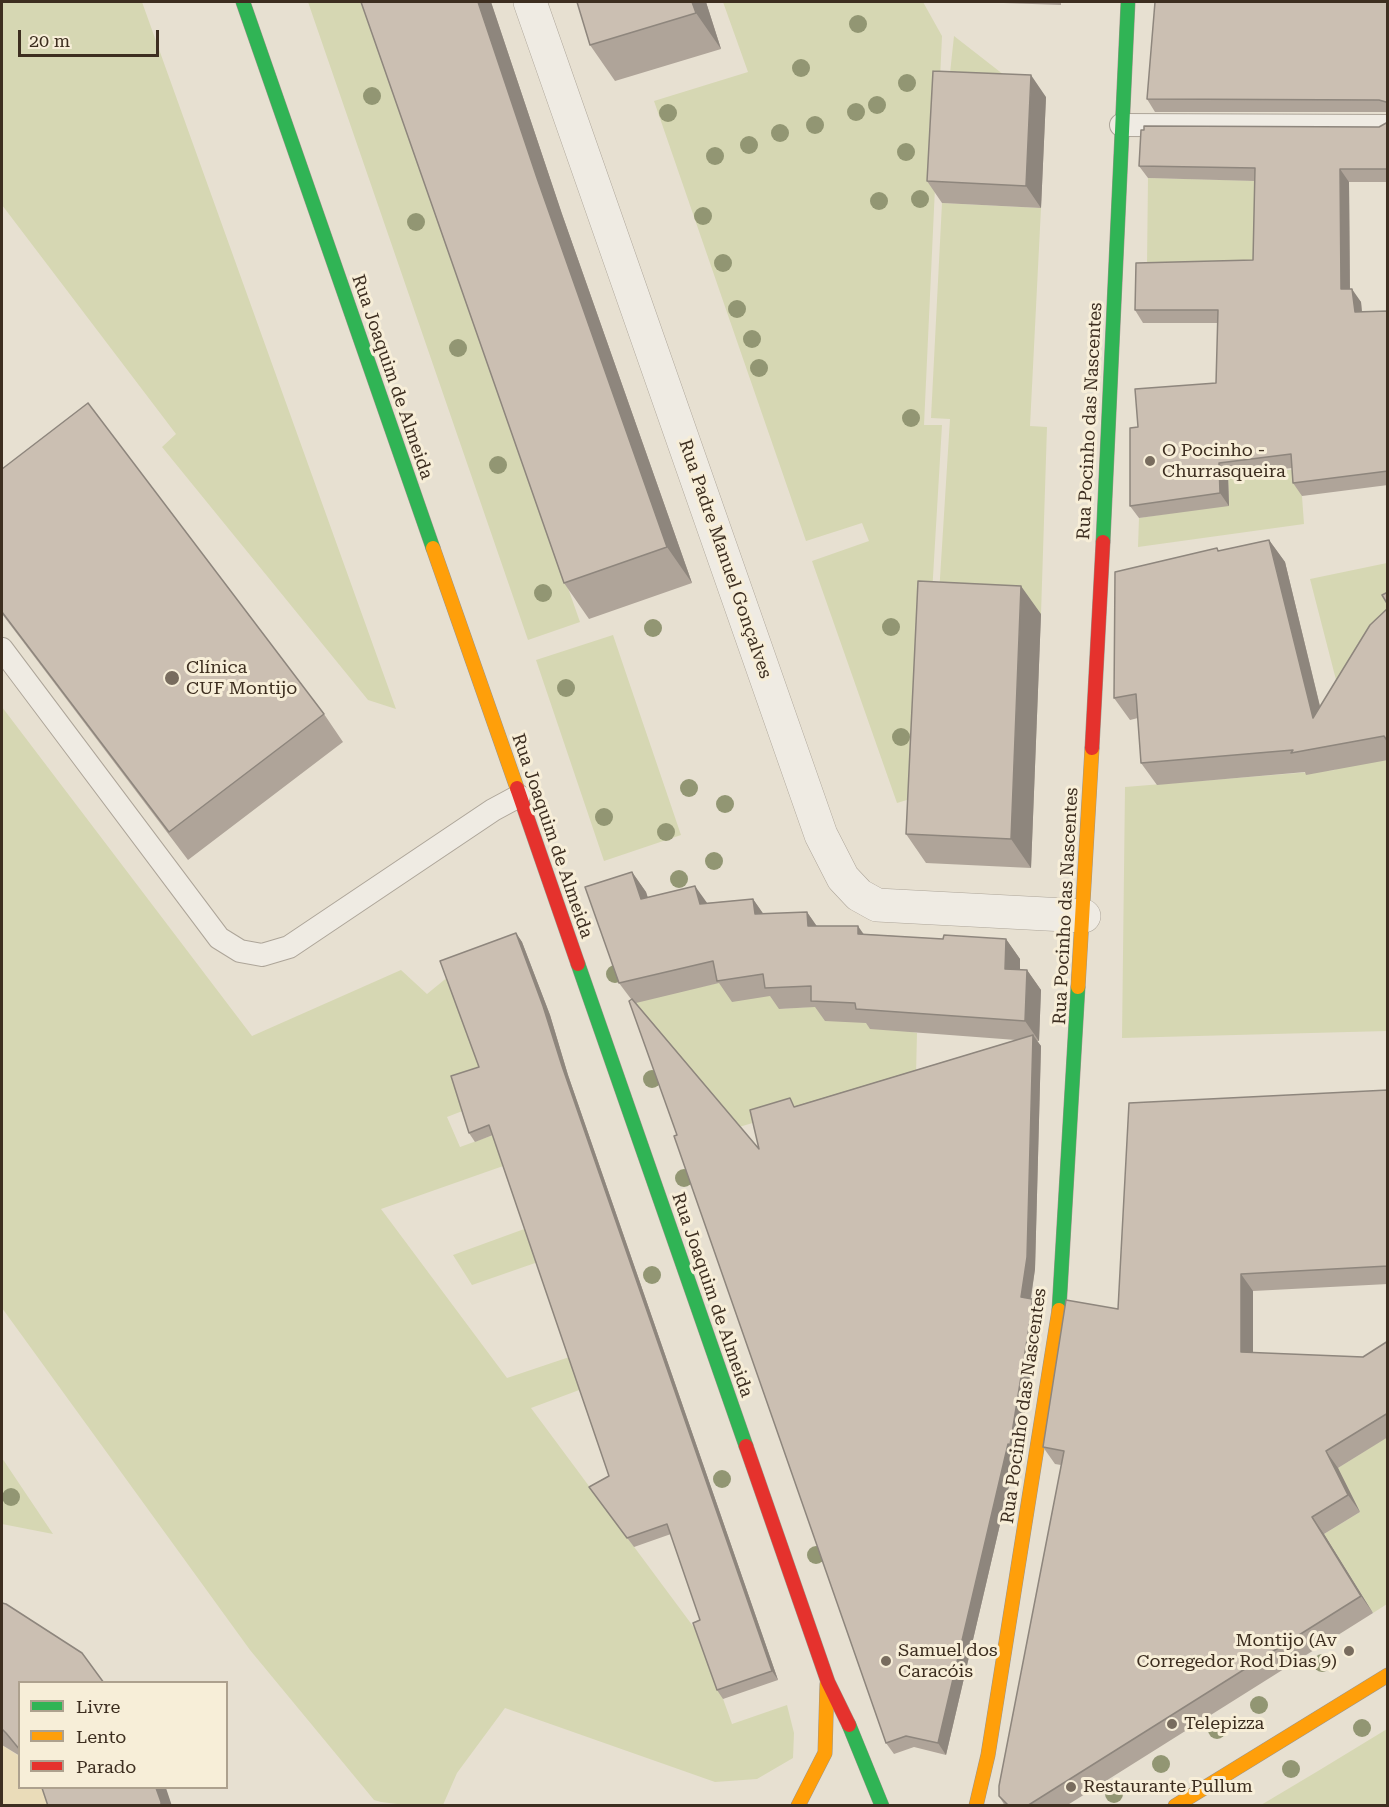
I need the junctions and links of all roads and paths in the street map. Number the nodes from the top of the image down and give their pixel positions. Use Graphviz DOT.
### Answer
graph roads {
  1 [pos="243,2"];
  2 [pos="530,2"];
  3 [pos="1128,2"];
  4 [pos="1121,125"];
  5 [pos="1388,126"];
  6 [pos="2,649"];
  7 [pos="519,796"];
  8 [pos="1084,916"];
  9 [pos="1388,1675"];
  10 [pos="828,1682"];
  11 [pos="798,1806"];
  12 [pos="882,1806"];
  13 [pos="976,1806"];
  14 [pos="1175,1806"];
  1 -- 7 [label="main road, Rua Joaquim de Almeida"];
  2 -- 8 [label="street, Rua Padre Manuel Gonçalves"];
  3 -- 4 [label="main road, Rua Pocinho das Nascentes"];
  4 -- 5 [label="lane"];
  4 -- 8 [label="main road, Rua Pocinho das Nascentes"];
  6 -- 7 [label="lane"];
  7 -- 10 [label="main road, Rua Joaquim de Almeida"];
  8 -- 13 [label="main road, Rua Pocinho das Nascentes"];
  9 -- 14 [label="main road"];
  10 -- 11 [label="main road, Rua Joaquim de Almeida"];
  10 -- 12 [label="main road, Rua Joaquim de Almeida"];
}
